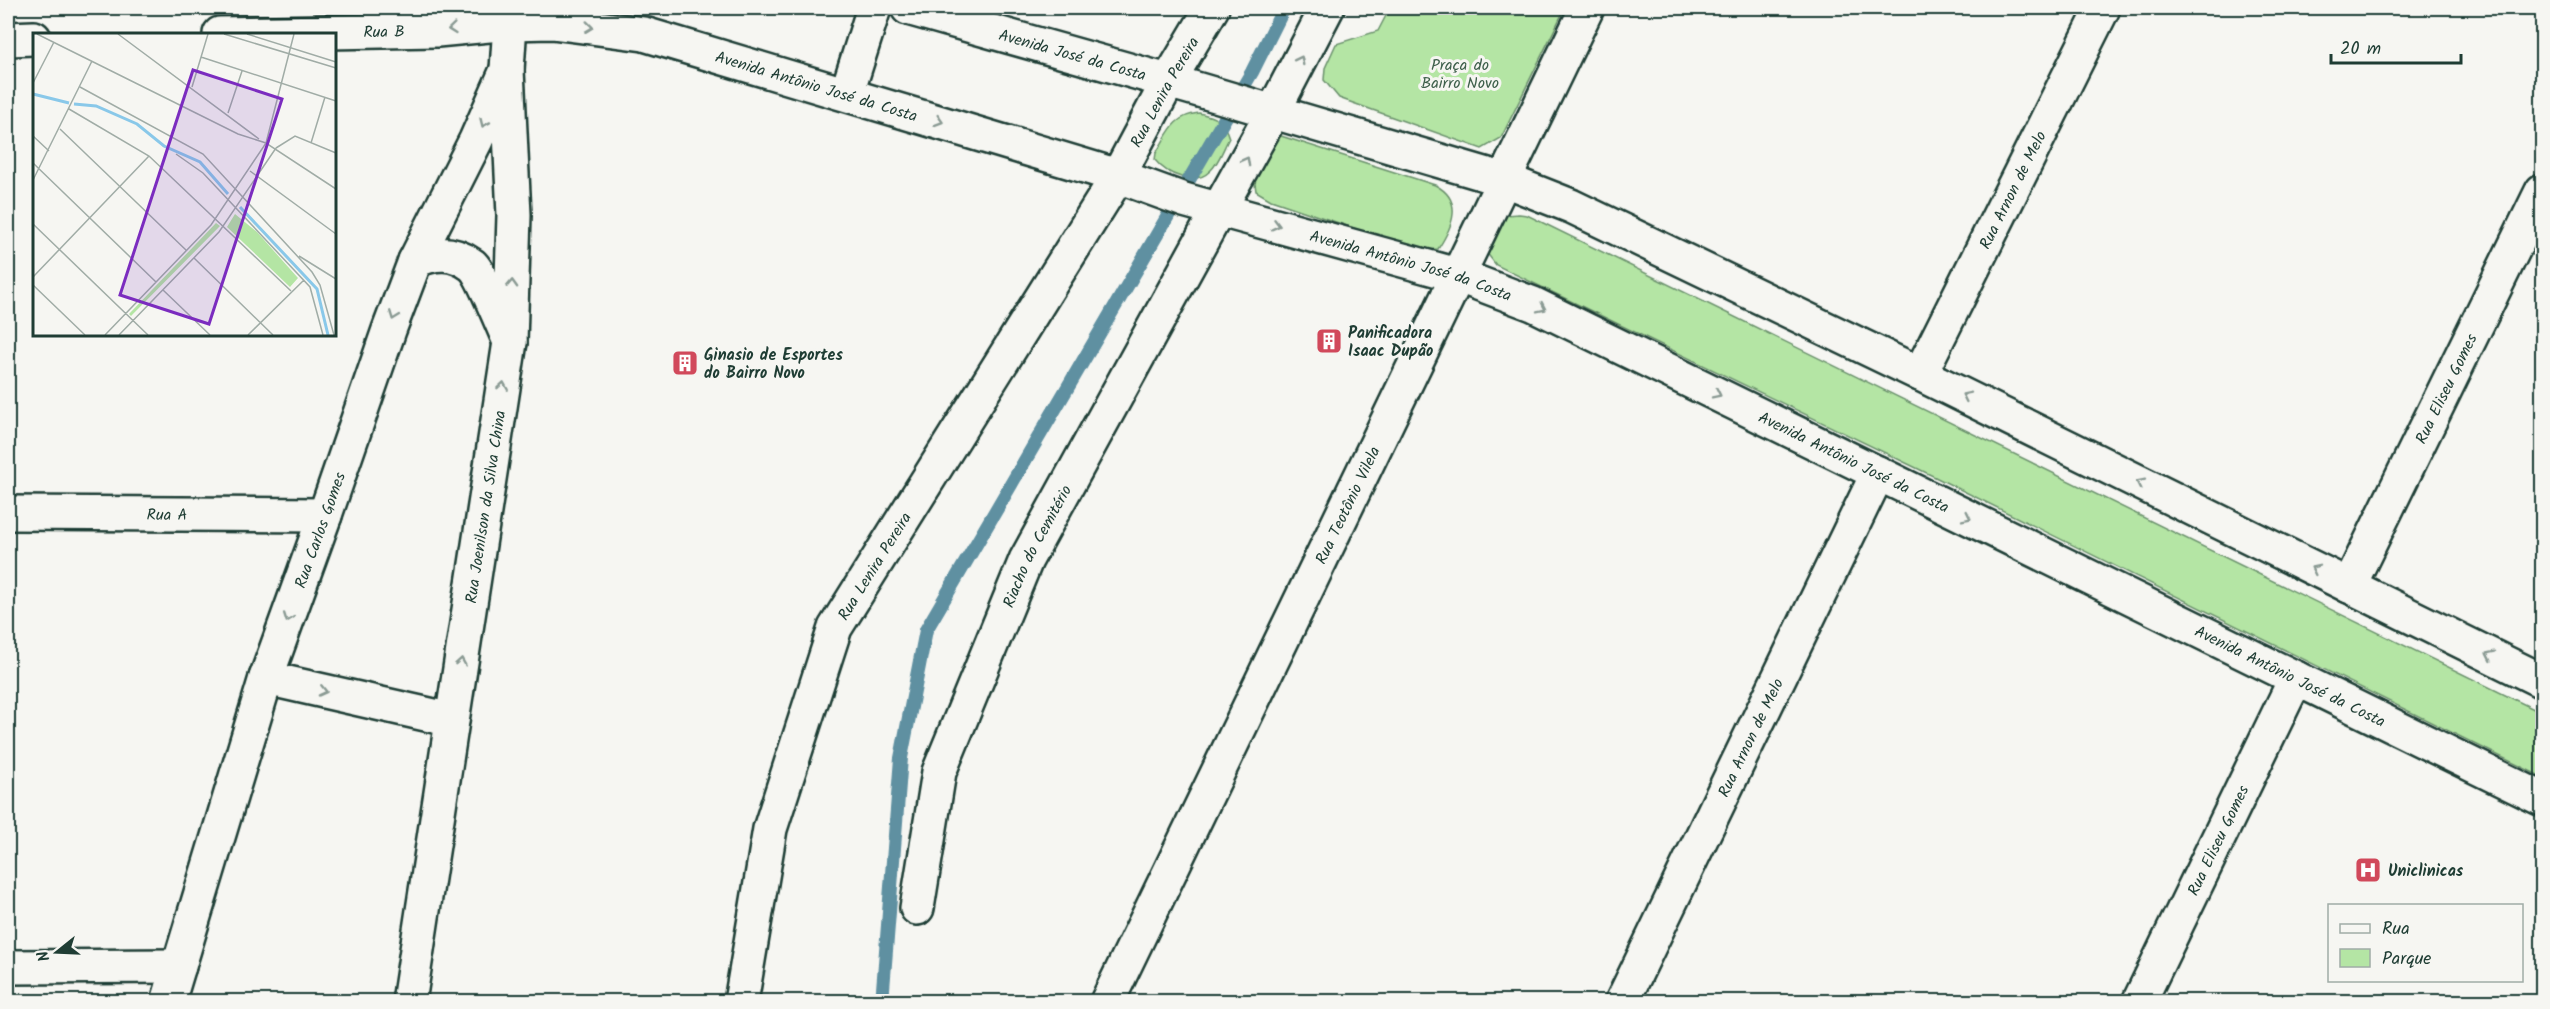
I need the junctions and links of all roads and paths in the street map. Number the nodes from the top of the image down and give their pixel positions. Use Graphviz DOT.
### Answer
graph roads {
  1 [pos="874,8"];
  2 [pos="908,8"];
  3 [pos="1212,8"];
  4 [pos="1327,8"];
  5 [pos="1587,8"];
  6 [pos="2103,8"];
  7 [pos="511,15"];
  8 [pos="274,33"];
  9 [pos="33,38"];
  10 [pos="8,39"];
  11 [pos="507,70"];
  12 [pos="1179,84"];
  13 [pos="847,93"];
  14 [pos="1273,112"];
  15 [pos="1130,180"];
  16 [pos="1504,180"];
  17 [pos="2542,191"];
  18 [pos="1219,209"];
  19 [pos="415,261"];
  20 [pos="1457,275"];
  21 [pos="510,342"];
  22 [pos="1920,374"];
  23 [pos="1878,473"];
  24 [pos="8,513"];
  25 [pos="325,515"];
  26 [pos="2349,586"];
  27 [pos="266,678"];
  28 [pos="2296,678"];
  29 [pos="2542,681"];
  30 [pos="452,720"];
  31 [pos="2542,799"];
  32 [pos="917,908"];
  33 [pos="179,966"];
  34 [pos="8,968"];
  35 [pos="168,1002"];
  36 [pos="409,1002"];
  37 [pos="741,1002"];
  38 [pos="1107,1002"];
  39 [pos="1622,1002"];
  40 [pos="2139,1002"];
  1 -- 13 [label="street"];
  2 -- 12 [label="street, Avenida José da Costa"];
  3 -- 12 [label="street, Rua Lenira Pereira"];
  14 -- 4 [label="street, one-way"];
  5 -- 16 [label="street, Rua Teotônio Vilela"];
  6 -- 22 [label="street, Rua Arnon de Melo"];
  7 -- 8 [label="street, Rua B, one-way"];
  7 -- 11 [label="street, Rua Joenilson da Silva China"];
  7 -- 13 [label="street, Avenida Antônio José da Costa, one-way"];
  9 -- 10 [label="street"];
  11 -- 19 [label="street, Rua Carlos Gomes, one-way"];
  21 -- 11 [label="street, Rua Joenilson da Silva China, one-way"];
  12 -- 14 [label="street"];
  12 -- 15 [label="street, Rua Lenira Pereira"];
  13 -- 15 [label="street, Avenida Antônio José da Costa, one-way"];
  14 -- 16 [label="street"];
  18 -- 14 [label="street, one-way"];
  15 -- 18 [label="street, Avenida Antônio José da Costa"];
  15 -- 37 [label="street, Rua Lenira Pereira"];
  16 -- 20 [label="street, Rua Teotônio Vilela"];
  16 -- 22 [label="street"];
  17 -- 26 [label="street, Rua Eliseu Gomes"];
  18 -- 20 [label="street, Avenida Antônio José da Costa, one-way"];
  18 -- 32 [label="street, Riacho do Cemitério"];
  19 -- 21 [label="street"];
  19 -- 25 [label="street, Rua Carlos Gomes, one-way"];
  20 -- 23 [label="street, Avenida Antônio José da Costa, one-way"];
  20 -- 38 [label="street, Rua Teotônio Vilela"];
  30 -- 21 [label="street, Rua Joenilson da Silva China, one-way"];
  26 -- 22 [label="street, one-way"];
  23 -- 28 [label="street, Avenida Antônio José da Costa, one-way"];
  23 -- 39 [label="street, Rua Arnon de Melo"];
  24 -- 25 [label="street, Rua A"];
  25 -- 27 [label="street, Rua Carlos Gomes, one-way"];
  29 -- 26 [label="street, one-way"];
  27 -- 30 [label="street, one-way"];
  27 -- 33 [label="street, Rua Carlos Gomes"];
  28 -- 31 [label="street, Avenida Antônio José da Costa"];
  28 -- 40 [label="street, Rua Eliseu Gomes"];
  30 -- 36 [label="street, Rua Joenilson da Silva China"];
  33 -- 34 [label="street"];
  33 -- 35 [label="street, Rua Carlos Gomes"];
}
